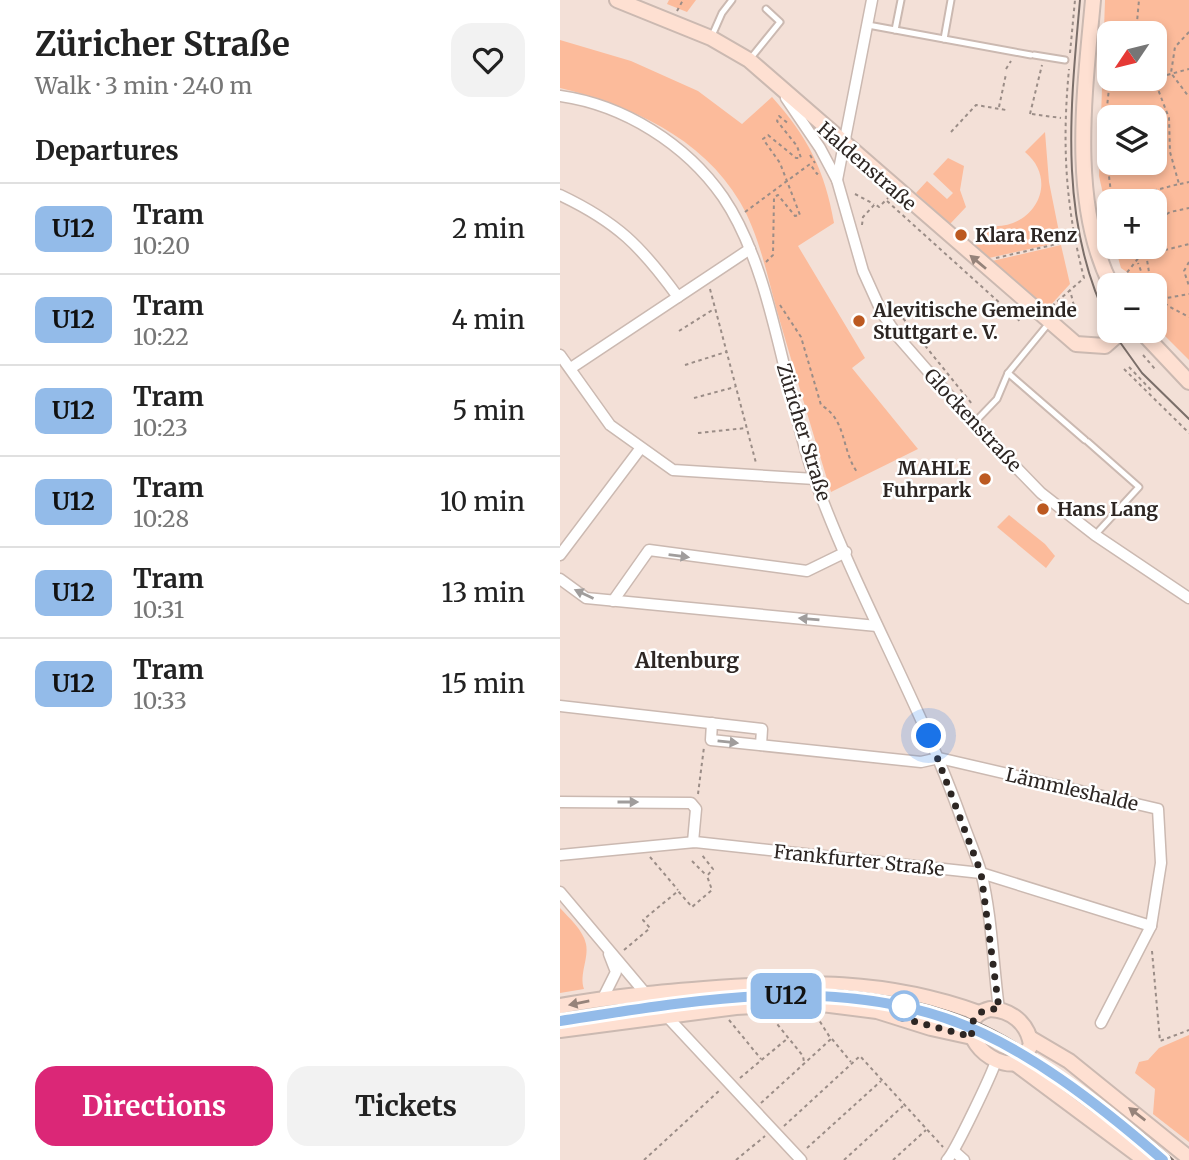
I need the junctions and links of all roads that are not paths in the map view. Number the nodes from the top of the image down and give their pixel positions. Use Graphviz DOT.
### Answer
graph roads {
  1 [pos="732,0"];
  2 [pos="872,0"];
  3 [pos="901,0"];
  4 [pos="951,0"];
  5 [pos="1093,0"];
  6 [pos="626,2"];
  7 [pos="766,9"];
  8 [pos="868,25"];
  9 [pos="895,30"];
  10 [pos="711,37"];
  11 [pos="944,39"];
  12 [pos="749,60"];
  13 [pos="1065,60"];
  14 [pos="780,89"];
  15 [pos="560,96"];
  16 [pos="845,147"];
  17 [pos="837,180"];
  18 [pos="560,195"];
  19 [pos="750,249"];
  20 [pos="1106,273"];
  21 [pos="678,297"];
  22 [pos="1049,323"];
  23 [pos="1108,343"];
  24 [pos="1152,343"];
  25 [pos="560,355"];
  26 [pos="570,368"];
  27 [pos="1008,373"];
  28 [pos="1189,382"];
  29 [pos="978,420"];
  30 [pos="640,449"];
  31 [pos="815,479"];
  32 [pos="1094,535"];
  33 [pos="846,552"];
  34 [pos="560,555"];
  35 [pos="560,579"];
  36 [pos="1189,598"];
  37 [pos="613,601"];
  38 [pos="877,626"];
  39 [pos="560,706"];
  40 [pos="712,723"];
  41 [pos="761,745"];
  42 [pos="939,758"];
  43 [pos="560,802"];
  44 [pos="692,842"];
  45 [pos="560,855"];
  46 [pos="981,873"];
  47 [pos="560,892"];
  48 [pos="1151,926"];
  49 [pos="607,947"];
  50 [pos="646,994"];
  51 [pos="603,998"];
  52 [pos="560,1006"];
  53 [pos="999,1009"];
  54 [pos="979,1013"];
  55 [pos="668,1017"];
  56 [pos="1101,1023"];
  57 [pos="560,1030"];
  58 [pos="972,1037"];
  59 [pos="1030,1038"];
  60 [pos="996,1061"];
  61 [pos="1016,1064"];
  62 [pos="951,1156"];
  63 [pos="799,1158"];
  64 [pos="1189,1158"];
  65 [pos="964,1160"];
  66 [pos="1145,1160"];
  1 -- 10 [label="lane"];
  2 -- 8 [label="street, Glockenstraße"];
  3 -- 9 [label="lane"];
  4 -- 11 [label="lane"];
  5 -- 20 [label="main road"];
  6 -- 10 [label="main road, Haldenstraße"];
  7 -- 12 [label="lane"];
  8 -- 9 [label="lane"];
  8 -- 16 [label="street, Glockenstraße"];
  9 -- 11 [label="lane"];
  10 -- 12 [label="main road, Haldenstraße"];
  11 -- 13 [label="lane"];
  12 -- 14 [label="main road, Haldenstraße"];
  14 -- 16 [label="main road, Haldenstraße"];
  14 -- 17 [label="street, Glockenstraße"];
  15 -- 19 [label="street, Züricher Straße"];
  16 -- 17 [label="street, Glockenstraße"];
  22 -- 16 [label="main road, Haldenstraße, one-way"];
  17 -- 29 [label="street, Glockenstraße"];
  18 -- 21 [label="street"];
  19 -- 21 [label="street"];
  19 -- 31 [label="street, Züricher Straße"];
  21 -- 26 [label="street"];
  22 -- 23 [label="main road, Haldenstraße"];
  22 -- 27 [label="lane"];
  24 -- 28 [label="main road"];
  25 -- 26 [label="street"];
  26 -- 30 [label="street"];
  27 -- 29 [label="lane"];
  27 -- 32 [label="lane"];
  29 -- 32 [label="street, Glockenstraße"];
  30 -- 31 [label="street"];
  30 -- 34 [label="street"];
  31 -- 33 [label="street, Züricher Straße"];
  32 -- 36 [label="street, Glockenstraße"];
  37 -- 33 [label="street, one-way"];
  33 -- 38 [label="street, Züricher Straße"];
  37 -- 35 [label="street, one-way"];
  38 -- 37 [label="street, one-way"];
  38 -- 42 [label="street, Züricher Straße"];
  39 -- 40 [label="street"];
  40 -- 41 [label="street"];
  40 -- 41 [label="street, Lämmleshalde, one-way"];
  41 -- 42 [label="street, Lämmleshalde"];
  42 -- 46 [label="street, Züricher Straße"];
  42 -- 48 [label="street, Lämmleshalde"];
  43 -- 44 [label="street, one-way"];
  44 -- 45 [label="street, Frankfurter Straße"];
  44 -- 46 [label="street, Frankfurter Straße"];
  46 -- 48 [label="street, Frankfurter Straße"];
  46 -- 53 [label="street, Züricher Straße"];
  47 -- 49 [label="street"];
  48 -- 56 [label="street, Lämmleshalde"];
  49 -- 50 [label="street"];
  49 -- 51 [label="street"];
  50 -- 51 [label="main road"];
  50 -- 54 [label="main road"];
  50 -- 55 [label="street"];
  51 -- 52 [label="main road, one-way"];
  53 -- 54 [label="main road"];
  53 -- 59 [label="main road"];
  54 -- 58 [label="main road"];
  55 -- 57 [label="main road"];
  55 -- 58 [label="main road"];
  55 -- 63 [label="street"];
  58 -- 60 [label="main road"];
  59 -- 61 [label="main road"];
  64 -- 59 [label="main road, one-way"];
  60 -- 61 [label="main road"];
  60 -- 62 [label="street"];
  61 -- 66 [label="main road"];
  62 -- 65 [label="street"];
}
